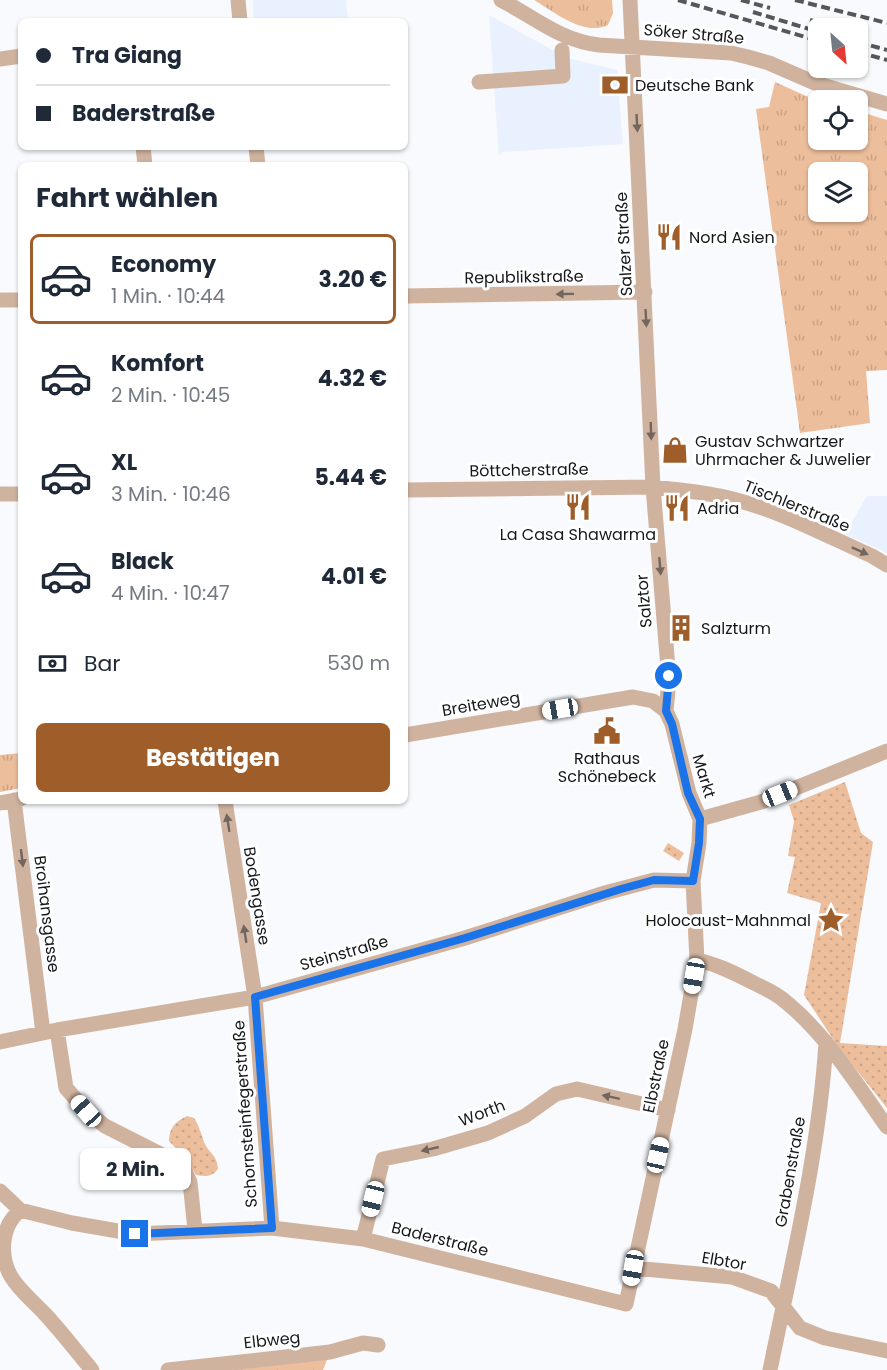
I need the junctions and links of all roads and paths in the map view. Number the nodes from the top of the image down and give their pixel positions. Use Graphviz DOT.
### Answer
graph roads {
  1 [pos="238,0"];
  2 [pos="501,0"];
  3 [pos="630,0"];
  4 [pos="240,18"];
  5 [pos="633,47"];
  6 [pos="562,50"];
  7 [pos="18,56"];
  8 [pos="0,58"];
  9 [pos="479,82"];
  10 [pos="887,104"];
  11 [pos="645,292"];
  12 [pos="408,296"];
  13 [pos="0,300"];
  14 [pos="18,300"];
  15 [pos="653,487"];
  16 [pos="408,490"];
  17 [pos="0,494"];
  18 [pos="18,494"];
  19 [pos="887,565"];
  20 [pos="666,711"];
  21 [pos="408,734"];
  22 [pos="887,751"];
  23 [pos="12,801"];
  24 [pos="225,804"];
  25 [pos="700,819"];
  26 [pos="693,881"];
  27 [pos="697,960"];
  28 [pos="255,997"];
  29 [pos="50,1031"];
  30 [pos="0,1042"];
  31 [pos="826,1042"];
  32 [pos="668,1110"];
  33 [pos="887,1127"];
  34 [pos="0,1191"];
  35 [pos="20,1210"];
  36 [pos="272,1228"];
  37 [pos="195,1230"];
  38 [pos="363,1239"];
  39 [pos="633,1268"];
  40 [pos="626,1304"];
  41 [pos="783,1308"];
  42 [pos="378,1345"];
  43 [pos="887,1351"];
  44 [pos="92,1370"];
  45 [pos="168,1370"];
  46 [pos="770,1370"];
  1 -- 4 [label="street"];
  2 -- 5 [label="street, Söker Straße"];
  3 -- 5 [label="street, Salzer Straße"];
  5 -- 10 [label="street, Söker Straße"];
  5 -- 11 [label="street, Salzer Straße, one-way"];
  6 -- 9 [label="street"];
  7 -- 8 [label="street"];
  11 -- 12 [label="street, Republikstraße, one-way"];
  11 -- 15 [label="street, Salzer Straße, one-way"];
  13 -- 14 [label="street"];
  15 -- 16 [label="street, Böttcherstraße"];
  15 -- 19 [label="street, Tischlerstraße, one-way"];
  15 -- 20 [label="street, Salztor, one-way"];
  17 -- 18 [label="street"];
  20 -- 21 [label="street, Breiteweg"];
  20 -- 25 [label="street, Markt"];
  22 -- 25 [label="street"];
  23 -- 29 [label="street, Broihansgasse, one-way"];
  28 -- 24 [label="street, Bodengasse, one-way"];
  25 -- 26 [label="street, Markt"];
  26 -- 27 [label="street, Markt"];
  26 -- 28 [label="street, Steinstraße"];
  27 -- 31 [label="street"];
  27 -- 32 [label="street, Elbstraße"];
  28 -- 29 [label="street, Steinstraße"];
  28 -- 36 [label="street, Schornsteinfegerstraße"];
  29 -- 30 [label="street, Steinstraße"];
  29 -- 37 [label="street, Broihansgasse"];
  31 -- 33 [label="street"];
  31 -- 41 [label="street, Grabenstraße"];
  32 -- 38 [label="street, Worth, one-way"];
  32 -- 39 [label="street, Elbstraße"];
  34 -- 35 [label="street, Baderstraße"];
  35 -- 37 [label="street, Baderstraße"];
  35 -- 44 [label="street"];
  36 -- 37 [label="street, Baderstraße"];
  36 -- 38 [label="street, Baderstraße"];
  38 -- 40 [label="street, Baderstraße"];
  39 -- 40 [label="street, Elbstraße"];
  39 -- 41 [label="street, Elbtor"];
  41 -- 43 [label="street, Elbtor"];
  41 -- 46 [label="street"];
  42 -- 45 [label="street, Elbweg"];
}
